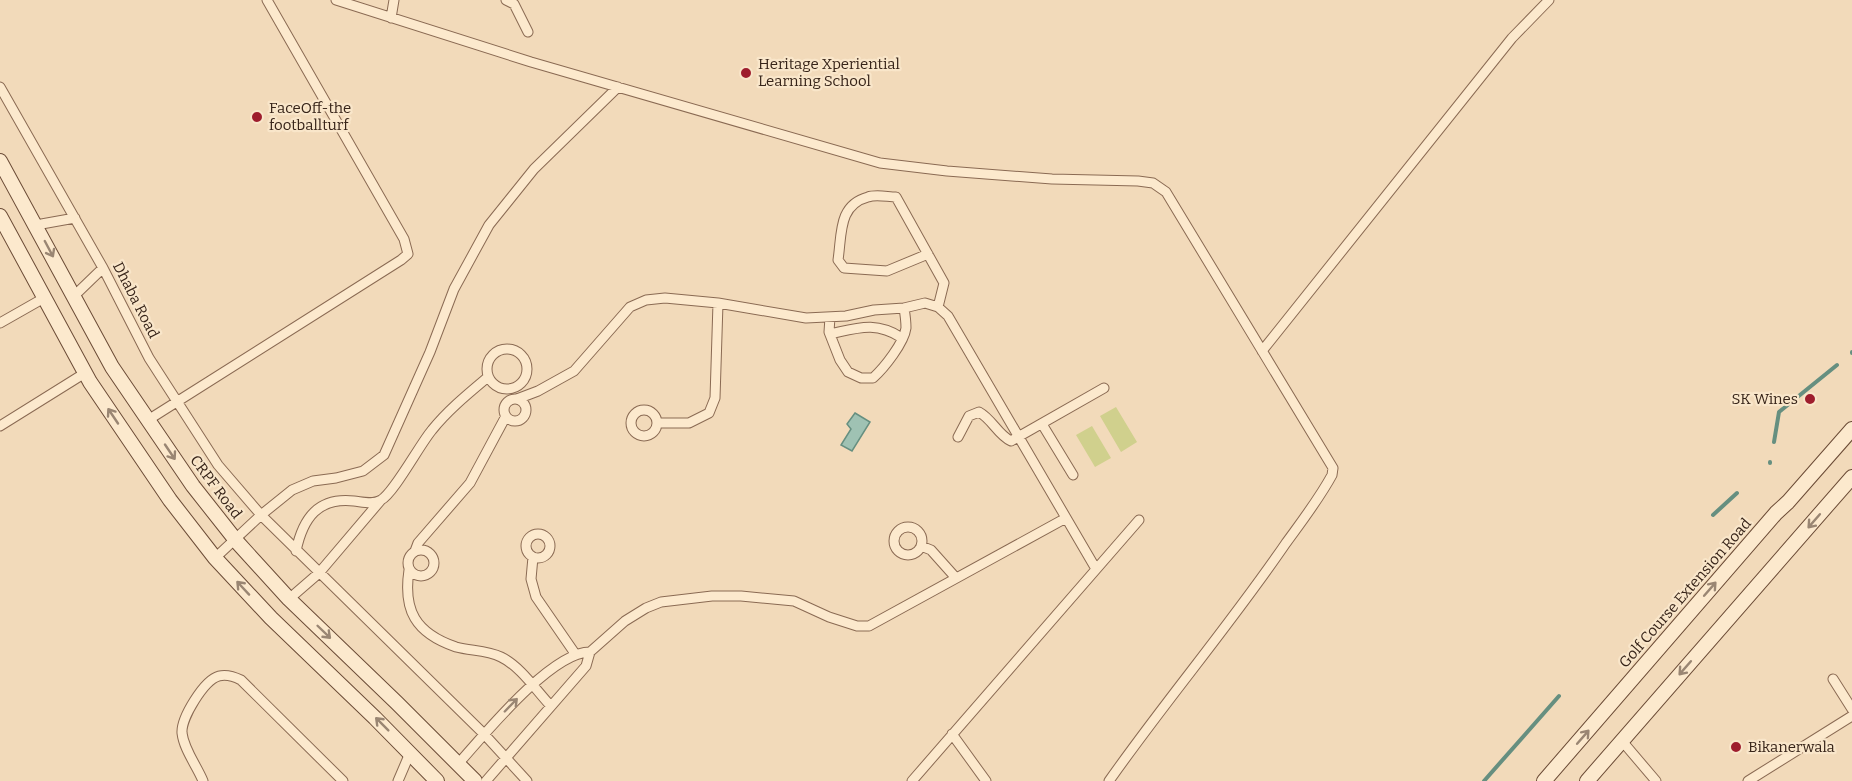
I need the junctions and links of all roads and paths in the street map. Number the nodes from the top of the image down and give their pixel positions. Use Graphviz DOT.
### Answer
graph roads {
  1 [pos="267,0"];
  2 [pos="336,0"];
  3 [pos="394,0"];
  4 [pos="506,0"];
  5 [pos="1549,0"];
  6 [pos="391,18"];
  7 [pos="528,32"];
  8 [pos="0,87"];
  9 [pos="618,87"];
  10 [pos="0,161"];
  11 [pos="0,216"];
  12 [pos="75,218"];
  13 [pos="36,225"];
  14 [pos="928,254"];
  15 [pos="103,268"];
  16 [pos="74,296"];
  17 [pos="44,298"];
  18 [pos="718,303"];
  19 [pos="938,307"];
  20 [pos="904,308"];
  21 [pos="830,317"];
  22 [pos="0,323"];
  23 [pos="830,334"];
  24 [pos="902,338"];
  25 [pos="1262,351"];
  26 [pos="85,373"];
  27 [pos="488,377"];
  28 [pos="1104,388"];
  29 [pos="517,399"];
  30 [pos="176,402"];
  31 [pos="506,416"];
  32 [pos="148,420"];
  33 [pos="658,423"];
  34 [pos="1042,424"];
  35 [pos="0,426"];
  36 [pos="1851,432"];
  37 [pos="958,436"];
  38 [pos="1019,437"];
  39 [pos="1072,475"];
  40 [pos="1852,477"];
  41 [pos="381,500"];
  42 [pos="261,515"];
  43 [pos="1066,518"];
  44 [pos="1139,520"];
  45 [pos="235,538"];
  46 [pos="921,546"];
  47 [pos="296,551"];
  48 [pos="415,551"];
  49 [pos="533,557"];
  50 [pos="215,558"];
  51 [pos="1096,569"];
  52 [pos="409,570"];
  53 [pos="319,573"];
  54 [pos="956,578"];
  55 [pos="289,599"];
  56 [pos="300,609"];
  57 [pos="282,629"];
  58 [pos="590,652"];
  59 [pos="576,655"];
  60 [pos="1833,679"];
  61 [pos="532,685"];
  62 [pos="550,705"];
  63 [pos="1852,710"];
  64 [pos="1852,716"];
  65 [pos="484,734"];
  66 [pos="952,734"];
  67 [pos="1622,741"];
  68 [pos="410,753"];
  69 [pos="506,757"];
  70 [pos="458,764"];
  71 [pos="430,778"];
  72 [pos="202,781"];
  73 [pos="343,781"];
  74 [pos="398,781"];
  75 [pos="474,781"];
  76 [pos="486,781"];
  77 [pos="526,781"];
  78 [pos="912,781"];
  79 [pos="986,781"];
  80 [pos="1109,781"];
  81 [pos="1544,781"];
  82 [pos="1587,781"];
  83 [pos="1656,781"];
  84 [pos="1748,781"];
  1 -- 30 [label="street"];
  2 -- 6 [label="street"];
  3 -- 6 [label="street"];
  4 -- 7 [label="street"];
  5 -- 25 [label="street"];
  6 -- 9 [label="street"];
  8 -- 12 [label="street, Dhaba Road"];
  9 -- 25 [label="street"];
  9 -- 42 [label="street"];
  10 -- 13 [label="street, CRPF Road"];
  11 -- 17 [label="street"];
  12 -- 13 [label="street"];
  12 -- 15 [label="street, Dhaba Road"];
  13 -- 16 [label="street, CRPF Road, one-way"];
  14 -- 14 [label="street"];
  14 -- 19 [label="street"];
  15 -- 16 [label="street"];
  15 -- 30 [label="street, Dhaba Road"];
  16 -- 32 [label="street, CRPF Road"];
  17 -- 22 [label="street"];
  17 -- 26 [label="street"];
  18 -- 21 [label="street"];
  18 -- 29 [label="street"];
  18 -- 33 [label="street"];
  19 -- 20 [label="street"];
  19 -- 38 [label="street"];
  20 -- 21 [label="street"];
  20 -- 24 [label="street"];
  21 -- 23 [label="street"];
  23 -- 24 [label="street"];
  23 -- 24 [label="street"];
  25 -- 80 [label="street"];
  26 -- 35 [label="street"];
  50 -- 26 [label="street, one-way"];
  27 -- 27 [label="street"];
  27 -- 41 [label="street"];
  28 -- 34 [label="street"];
  29 -- 31 [label="street"];
  29 -- 31 [label="street"];
  30 -- 32 [label="street"];
  30 -- 42 [label="street, Dhaba Road"];
  31 -- 48 [label="street"];
  32 -- 45 [label="street, CRPF Road, one-way"];
  34 -- 38 [label="street"];
  34 -- 39 [label="street"];
  81 -- 36 [label="street, Golf Course Extension Road, one-way"];
  37 -- 38 [label="street"];
  38 -- 43 [label="street"];
  40 -- 67 [label="street, one-way"];
  41 -- 47 [label="street"];
  41 -- 53 [label="street"];
  42 -- 45 [label="street"];
  42 -- 47 [label="street, Dhaba Road"];
  43 -- 51 [label="street"];
  43 -- 54 [label="street"];
  44 -- 51 [label="street"];
  45 -- 50 [label="street"];
  45 -- 55 [label="street, CRPF Road"];
  46 -- 54 [label="street"];
  47 -- 53 [label="street, Dhaba Road"];
  48 -- 52 [label="street"];
  48 -- 52 [label="street"];
  49 -- 59 [label="street"];
  57 -- 50 [label="street, one-way"];
  51 -- 66 [label="street"];
  52 -- 61 [label="street"];
  53 -- 55 [label="street"];
  53 -- 65 [label="street, Dhaba Road"];
  54 -- 58 [label="street"];
  55 -- 56 [label="street, CRPF Road"];
  56 -- 57 [label="street"];
  56 -- 70 [label="street, CRPF Road, one-way"];
  68 -- 57 [label="street, one-way"];
  58 -- 59 [label="street"];
  58 -- 62 [label="street"];
  59 -- 61 [label="street"];
  60 -- 63 [label="street"];
  61 -- 62 [label="street"];
  65 -- 61 [label="street, one-way"];
  62 -- 69 [label="street"];
  64 -- 84 [label="street"];
  65 -- 69 [label="street, Dhaba Road"];
  65 -- 70 [label="street"];
  66 -- 78 [label="street"];
  66 -- 79 [label="street"];
  67 -- 82 [label="street"];
  67 -- 83 [label="street"];
  68 -- 71 [label="street"];
  68 -- 74 [label="street"];
  69 -- 76 [label="street"];
  69 -- 77 [label="street, Dhaba Road"];
  70 -- 75 [label="street, CRPF Road"];
  72 -- 73 [label="street"];
}
